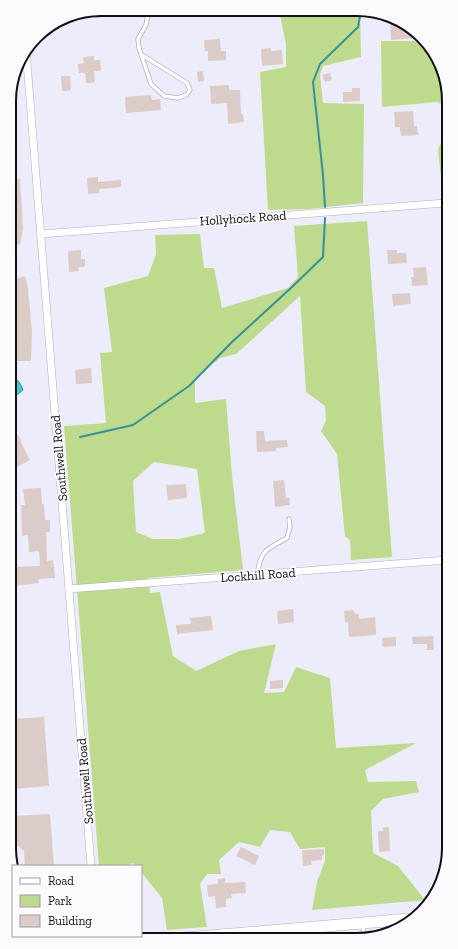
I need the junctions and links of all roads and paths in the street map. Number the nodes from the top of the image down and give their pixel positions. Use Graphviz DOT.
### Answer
graph roads {
  1 [pos="148,16"];
  2 [pos="142,55"];
  3 [pos="27,60"];
  4 [pos="442,203"];
  5 [pos="41,234"];
  6 [pos="289,519"];
  7 [pos="442,560"];
  8 [pos="257,575"];
  9 [pos="69,589"];
  10 [pos="91,865"];
  11 [pos="402,920"];
  12 [pos="363,923"];
  13 [pos="364,932"];
  14 [pos="250,933"];
  1 -- 2 [label="lane"];
  2 -- 2 [label="lane"];
  3 -- 5 [label="street, Southwell Road"];
  4 -- 5 [label="street, Hollyhock Road"];
  5 -- 9 [label="street, Southwell Road"];
  6 -- 8 [label="lane"];
  7 -- 8 [label="street, Lockhill Road"];
  8 -- 9 [label="street, Lockhill Road"];
  9 -- 10 [label="street, Southwell Road"];
  11 -- 12 [label="main road"];
  12 -- 13 [label="lane"];
  12 -- 14 [label="main road"];
}
